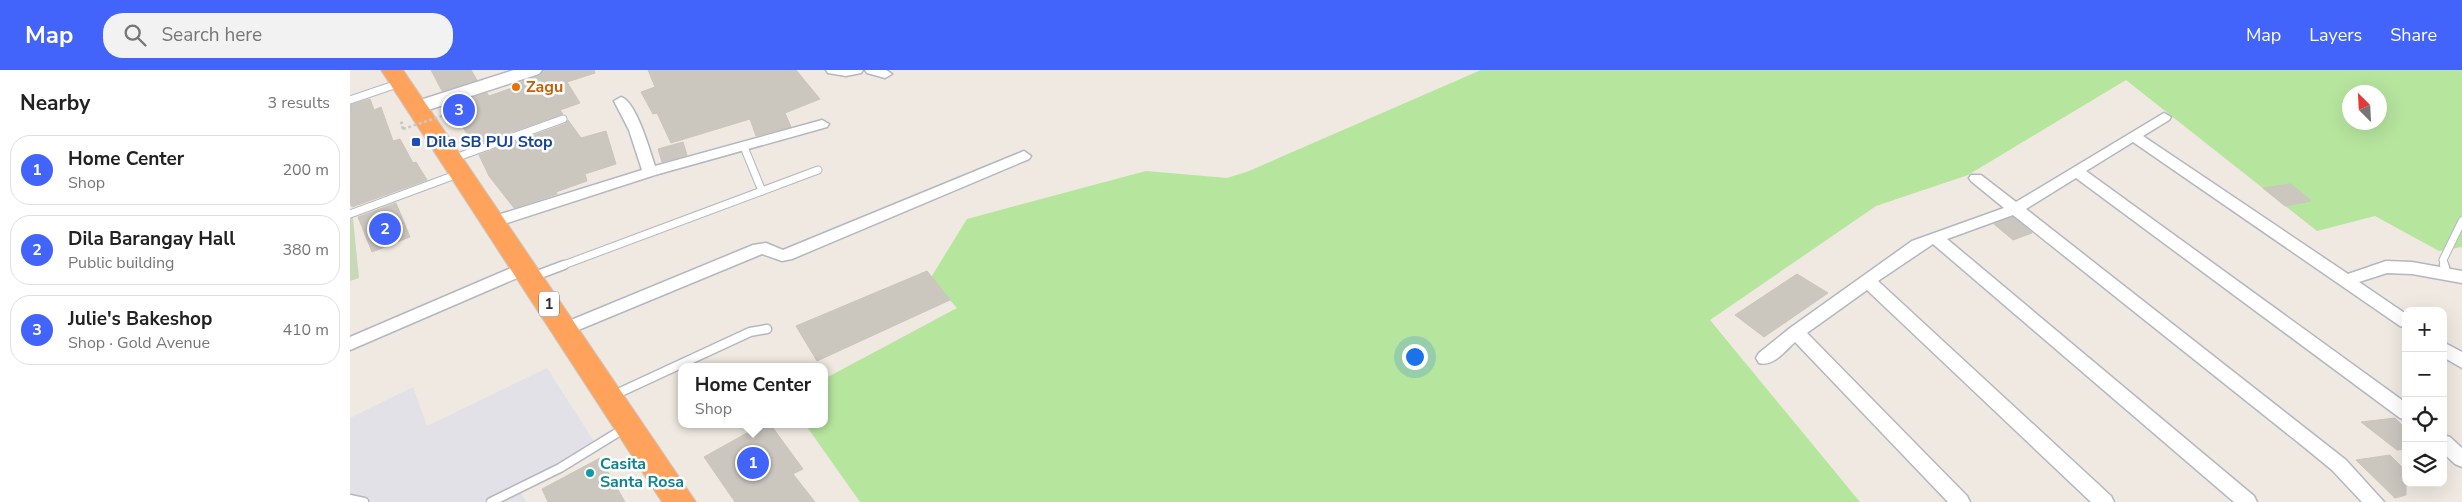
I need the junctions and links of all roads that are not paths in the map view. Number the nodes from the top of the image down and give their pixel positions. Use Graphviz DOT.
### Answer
graph roads {
  1 [pos="533,70"];
  2 [pos="833,70"];
  3 [pos="856,70"];
  4 [pos="872,70"];
  5 [pos="885,74"];
  6 [pos="397,76"];
  7 [pos="350,100"];
  8 [pos="621,101"];
  9 [pos="2164,117"];
  10 [pos="411,118"];
  11 [pos="562,119"];
  12 [pos="822,124"];
  13 [pos="2133,136"];
  14 [pos="744,147"];
  15 [pos="1024,156"];
  16 [pos="456,166"];
  17 [pos="818,170"];
  18 [pos="2076,171"];
  19 [pos="650,172"];
  20 [pos="1976,178"];
  21 [pos="762,190"];
  22 [pos="2015,209"];
  23 [pos="350,214"];
  24 [pos="2462,221"];
  25 [pos="493,222"];
  26 [pos="1935,237"];
  27 [pos="528,273"];
  28 [pos="2455,275"];
  29 [pos="1868,281"];
  30 [pos="2346,281"];
  31 [pos="2402,319"];
  32 [pos="565,329"];
  33 [pos="767,329"];
  34 [pos="1796,332"];
  35 [pos="350,344"];
  36 [pos="2447,351"];
  37 [pos="1766,358"];
  38 [pos="2462,361"];
  39 [pos="683,363"];
  40 [pos="678,365"];
  41 [pos="610,397"];
  42 [pos="2402,410"];
  43 [pos="628,425"];
  44 [pos="2447,446"];
  45 [pos="2462,459"];
  46 [pos="350,499"];
  47 [pos="364,502"];
  48 [pos="491,502"];
  49 [pos="680,502"];
  50 [pos="1960,502"];
  51 [pos="2104,502"];
  52 [pos="2247,502"];
  53 [pos="2374,502"];
  1 -- 10 [label="street"];
  2 -- 3 [label="street"];
  4 -- 5 [label="street"];
  6 -- 7 [label="lane"];
  6 -- 10 [label="highway, 1"];
  8 -- 19 [label="street"];
  9 -- 13 [label="street"];
  10 -- 16 [label="highway, 1"];
  11 -- 16 [label="lane"];
  12 -- 14 [label="street"];
  13 -- 18 [label="street"];
  13 -- 30 [label="street"];
  14 -- 19 [label="street"];
  14 -- 21 [label="lane"];
  15 -- 32 [label="street"];
  16 -- 23 [label="lane"];
  16 -- 25 [label="highway, 1"];
  17 -- 21 [label="lane"];
  18 -- 22 [label="street"];
  18 -- 42 [label="street"];
  19 -- 25 [label="street"];
  20 -- 22 [label="street"];
  21 -- 27 [label="lane"];
  22 -- 26 [label="street"];
  22 -- 53 [label="street"];
  24 -- 28 [label="lane"];
  25 -- 27 [label="highway, 1"];
  26 -- 29 [label="street"];
  26 -- 52 [label="street"];
  27 -- 32 [label="highway, 1"];
  27 -- 35 [label="street"];
  28 -- 30 [label="street"];
  29 -- 34 [label="street"];
  29 -- 51 [label="street"];
  30 -- 31 [label="street"];
  32 -- 41 [label="highway, 1"];
  33 -- 39 [label="lane"];
  34 -- 37 [label="street"];
  34 -- 50 [label="street"];
  36 -- 38 [label="street"];
  40 -- 41 [label="lane"];
  41 -- 43 [label="highway, 1"];
  43 -- 48 [label="lane"];
  43 -- 49 [label="highway, 1"];
  44 -- 45 [label="street"];
  46 -- 47 [label="lane"];
}
